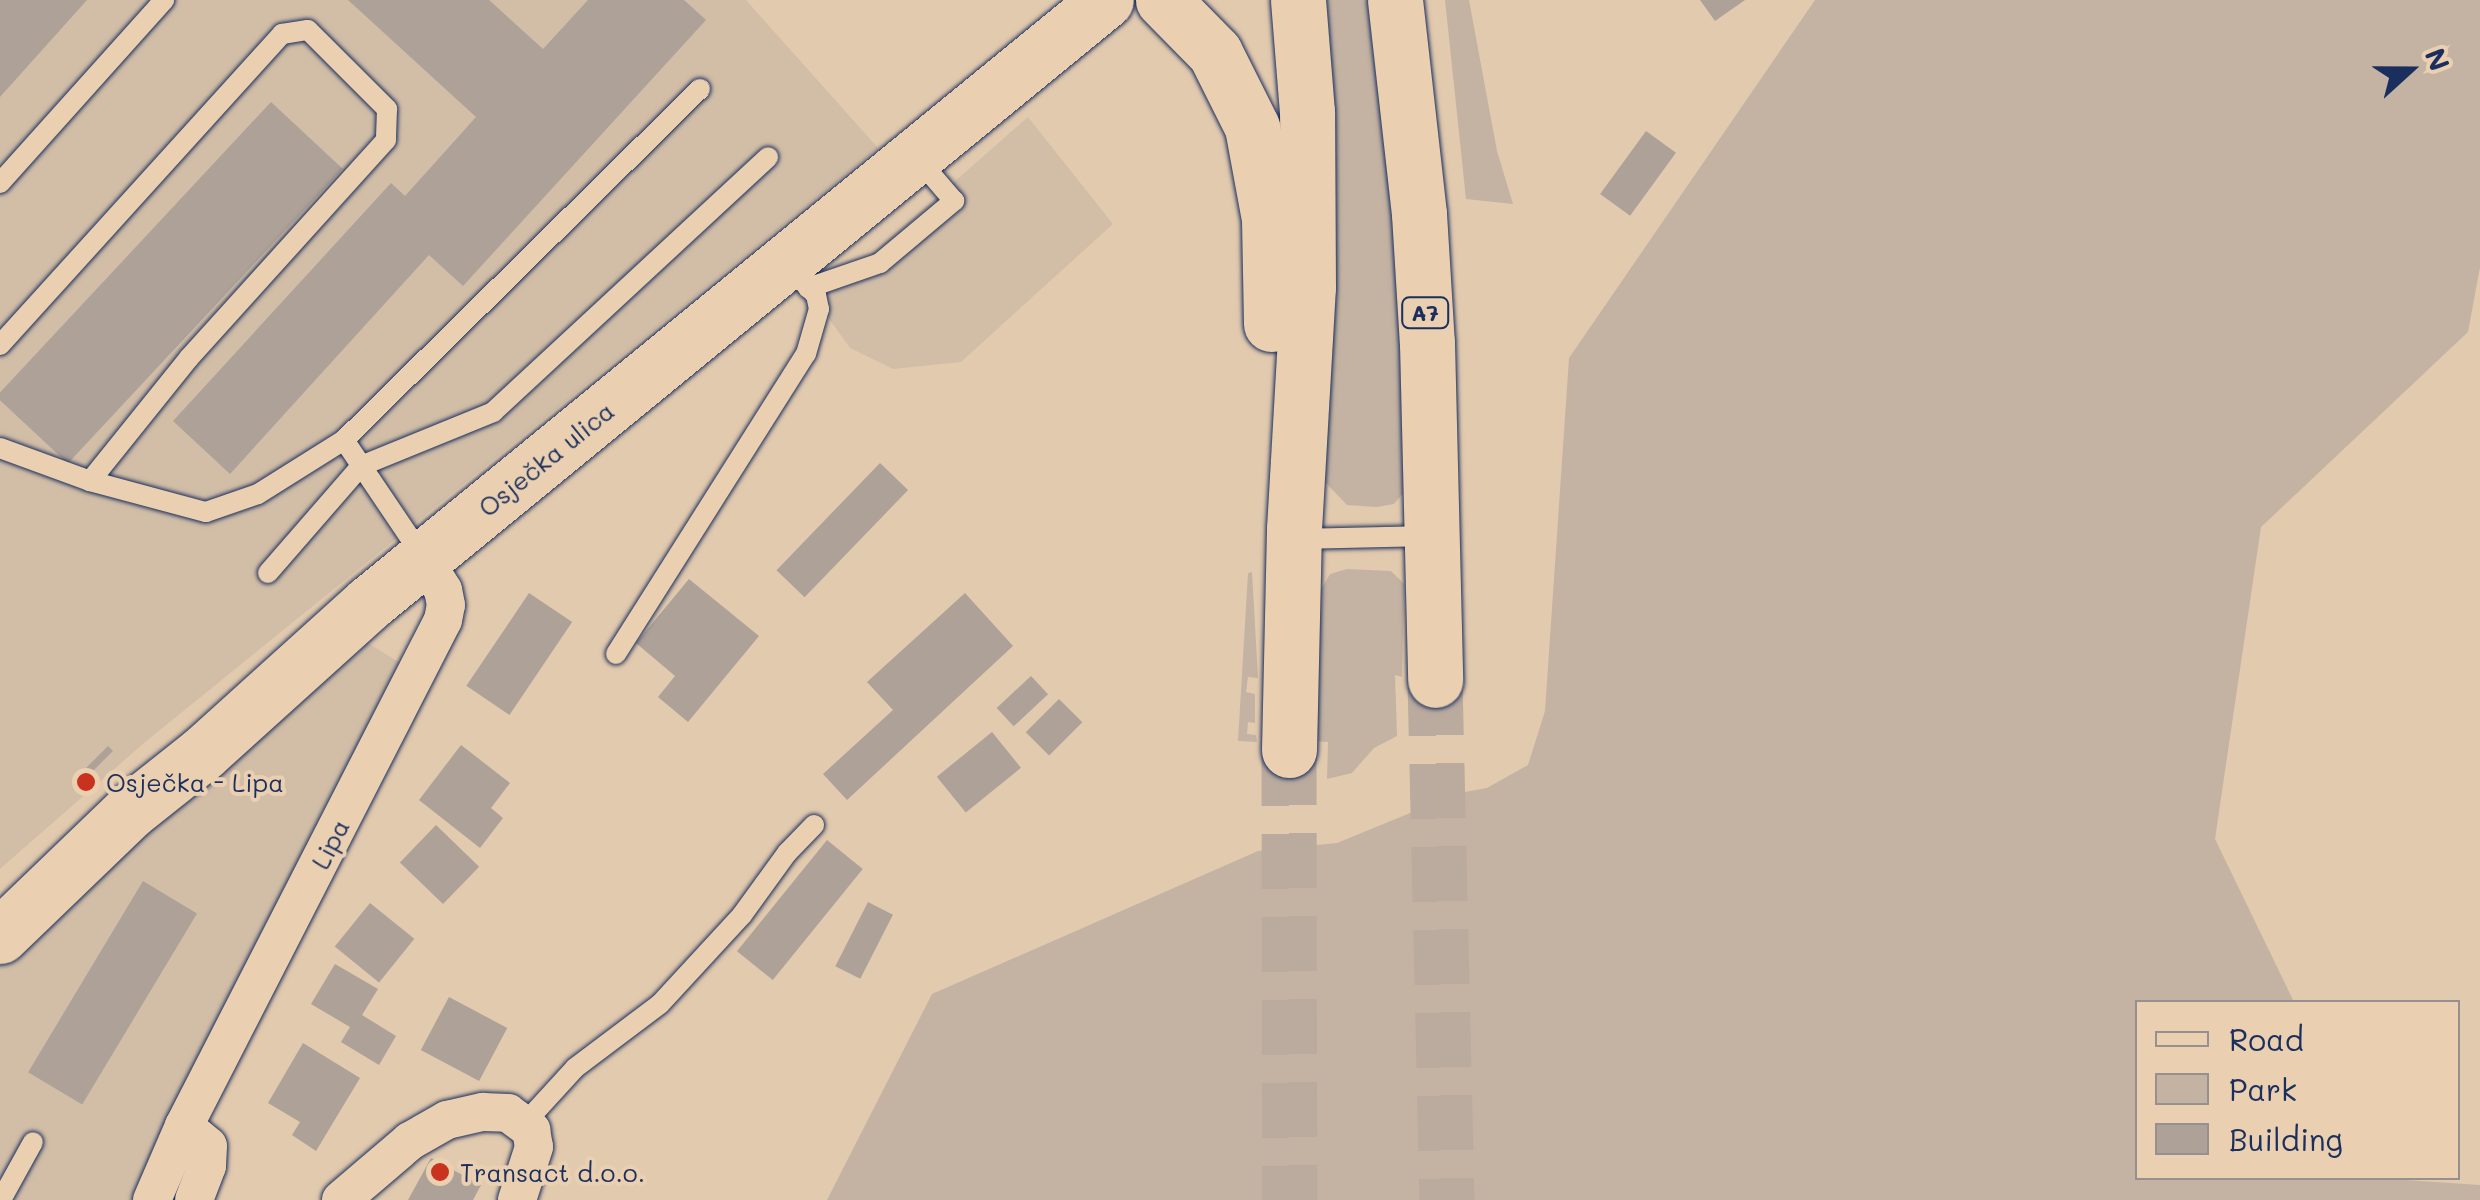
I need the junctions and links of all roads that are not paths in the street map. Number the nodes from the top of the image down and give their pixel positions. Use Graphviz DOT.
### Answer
graph roads {
  1 [pos="164,0"];
  2 [pos="1106,0"];
  3 [pos="1298,0"];
  4 [pos="1396,0"];
  5 [pos="1428,0"];
  6 [pos="1180,16"];
  7 [pos="700,89"];
  8 [pos="768,157"];
  9 [pos="0,183"];
  10 [pos="796,275"];
  11 [pos="0,346"];
  12 [pos="344,440"];
  13 [pos="0,448"];
  14 [pos="361,466"];
  15 [pos="90,481"];
  16 [pos="1294,534"];
  17 [pos="1431,536"];
  18 [pos="424,559"];
  19 [pos="268,573"];
  20 [pos="1431,626"];
  21 [pos="616,654"];
  22 [pos="1435,680"];
  23 [pos="1289,750"];
  24 [pos="814,825"];
  25 [pos="0,936"];
  26 [pos="523,1124"];
  27 [pos="184,1126"];
  28 [pos="33,1142"];
  29 [pos="0,1200"];
  30 [pos="152,1200"];
  31 [pos="194,1200"];
  32 [pos="340,1200"];
  33 [pos="517,1200"];
  1 -- 9 [label="lane"];
  2 -- 10 [label="main road, Osječka ulica"];
  3 -- 16 [label="main road"];
  4 -- 17 [label="main road, A7"];
  5 -- 20 [label="main road"];
  6 -- 16 [label="main road"];
  7 -- 12 [label="lane"];
  8 -- 14 [label="lane"];
  10 -- 18 [label="main road, Osječka ulica"];
  10 -- 21 [label="lane"];
  11 -- 15 [label="lane"];
  12 -- 14 [label="lane"];
  12 -- 15 [label="lane"];
  13 -- 15 [label="lane"];
  14 -- 18 [label="lane"];
  14 -- 19 [label="lane"];
  16 -- 17 [label="lane"];
  16 -- 23 [label="main road"];
  17 -- 20 [label="main road, A7"];
  18 -- 25 [label="main road, Osječka ulica"];
  18 -- 27 [label="street, Lipa"];
  20 -- 22 [label="main road, A7"];
  24 -- 26 [label="lane"];
  26 -- 32 [label="street"];
  26 -- 33 [label="street"];
  27 -- 30 [label="street, Lipa"];
  27 -- 31 [label="street"];
  28 -- 29 [label="lane"];
}
